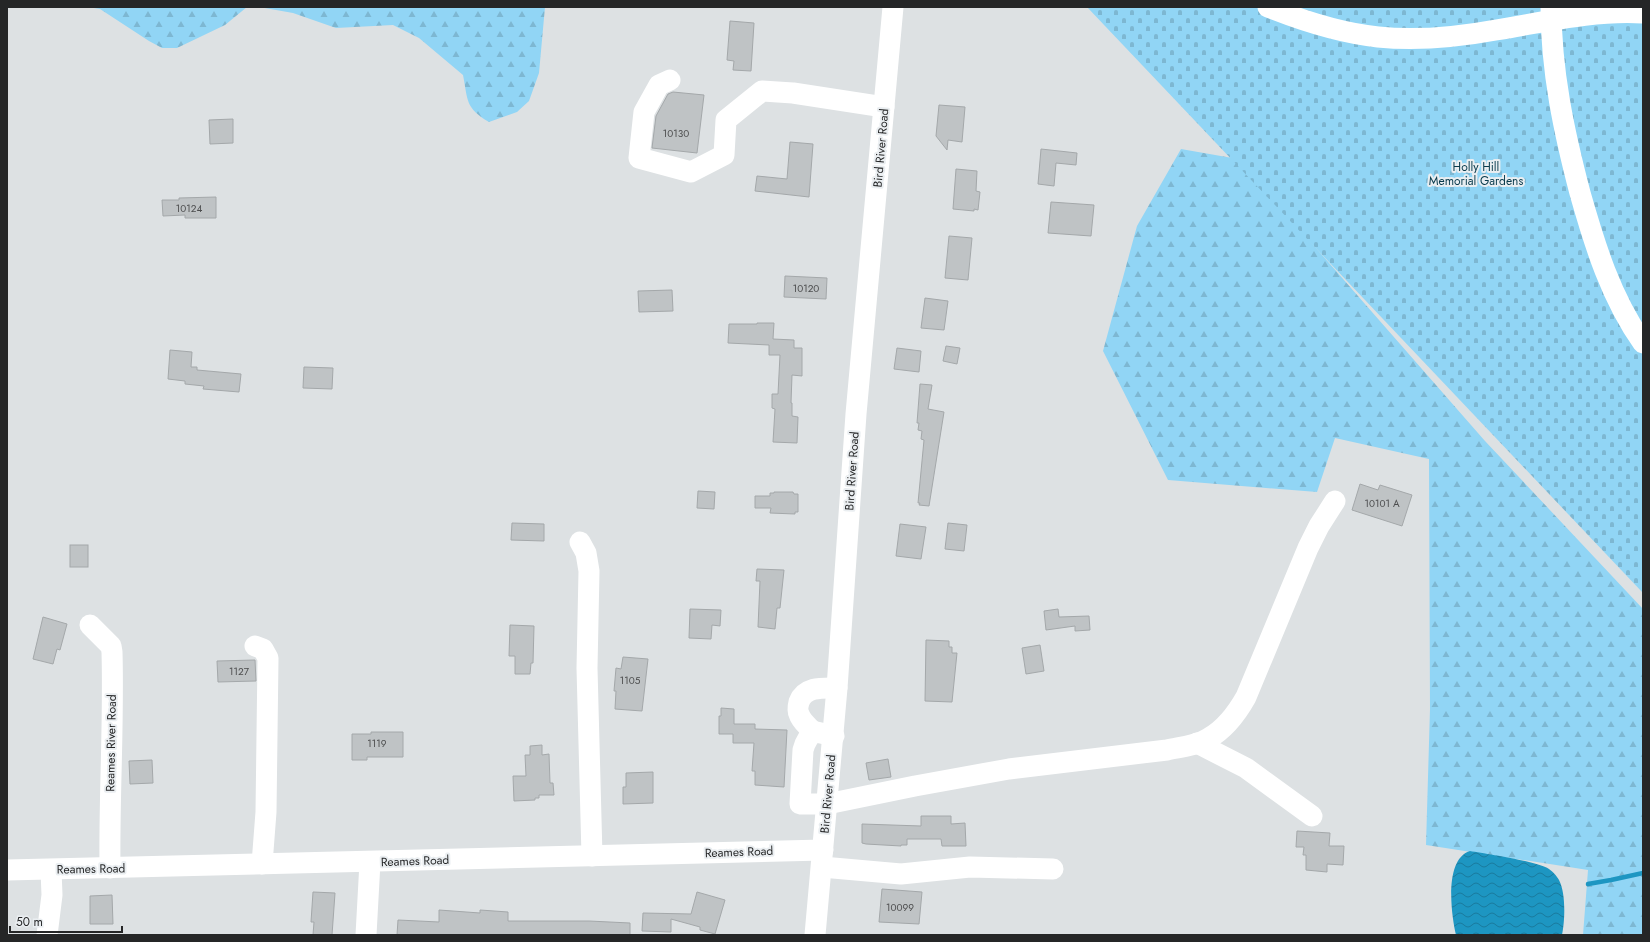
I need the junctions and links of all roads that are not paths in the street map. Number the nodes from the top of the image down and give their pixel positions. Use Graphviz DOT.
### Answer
graph roads {
  1 [pos="893,7"];
  2 [pos="1268,7"];
  3 [pos="1600,10"];
  4 [pos="1643,13"];
  5 [pos="1551,14"];
  6 [pos="670,80"];
  7 [pos="884,107"];
  8 [pos="1643,343"];
  9 [pos="1335,501"];
  10 [pos="580,542"];
  11 [pos="90,625"];
  12 [pos="255,646"];
  13 [pos="837,688"];
  14 [pos="812,731"];
  15 [pos="834,736"];
  16 [pos="1197,743"];
  17 [pos="827,804"];
  18 [pos="1312,816"];
  19 [pos="592,856"];
  20 [pos="822,858"];
  21 [pos="370,862"];
  22 [pos="262,864"];
  23 [pos="110,868"];
  24 [pos="1053,869"];
  25 [pos="7,870"];
  26 [pos="52,870"];
  27 [pos="47,935"];
  28 [pos="366,935"];
  29 [pos="815,935"];
  1 -- 7 [label="street, Bird River Road"];
  2 -- 5 [label="street"];
  3 -- 4 [label="street"];
  3 -- 5 [label="street"];
  5 -- 8 [label="street"];
  6 -- 7 [label="street"];
  7 -- 13 [label="street, Bird River Road"];
  9 -- 16 [label="street"];
  10 -- 19 [label="street"];
  11 -- 23 [label="street, Reames River Road"];
  12 -- 22 [label="street"];
  13 -- 14 [label="street"];
  13 -- 15 [label="street, Bird River Road"];
  14 -- 15 [label="street"];
  14 -- 17 [label="street"];
  15 -- 17 [label="street, Bird River Road"];
  16 -- 17 [label="street"];
  16 -- 18 [label="street"];
  17 -- 20 [label="street, Bird River Road"];
  19 -- 20 [label="street, Reames Road"];
  19 -- 21 [label="street, Reames Road"];
  20 -- 24 [label="street, Reames Road"];
  20 -- 29 [label="street, Bird River Road"];
  21 -- 22 [label="street, Reames Road"];
  21 -- 28 [label="street"];
  22 -- 23 [label="street, Reames Road"];
  23 -- 26 [label="street, Reames Road"];
  25 -- 26 [label="street, Reames Road"];
  26 -- 27 [label="street"];
}
